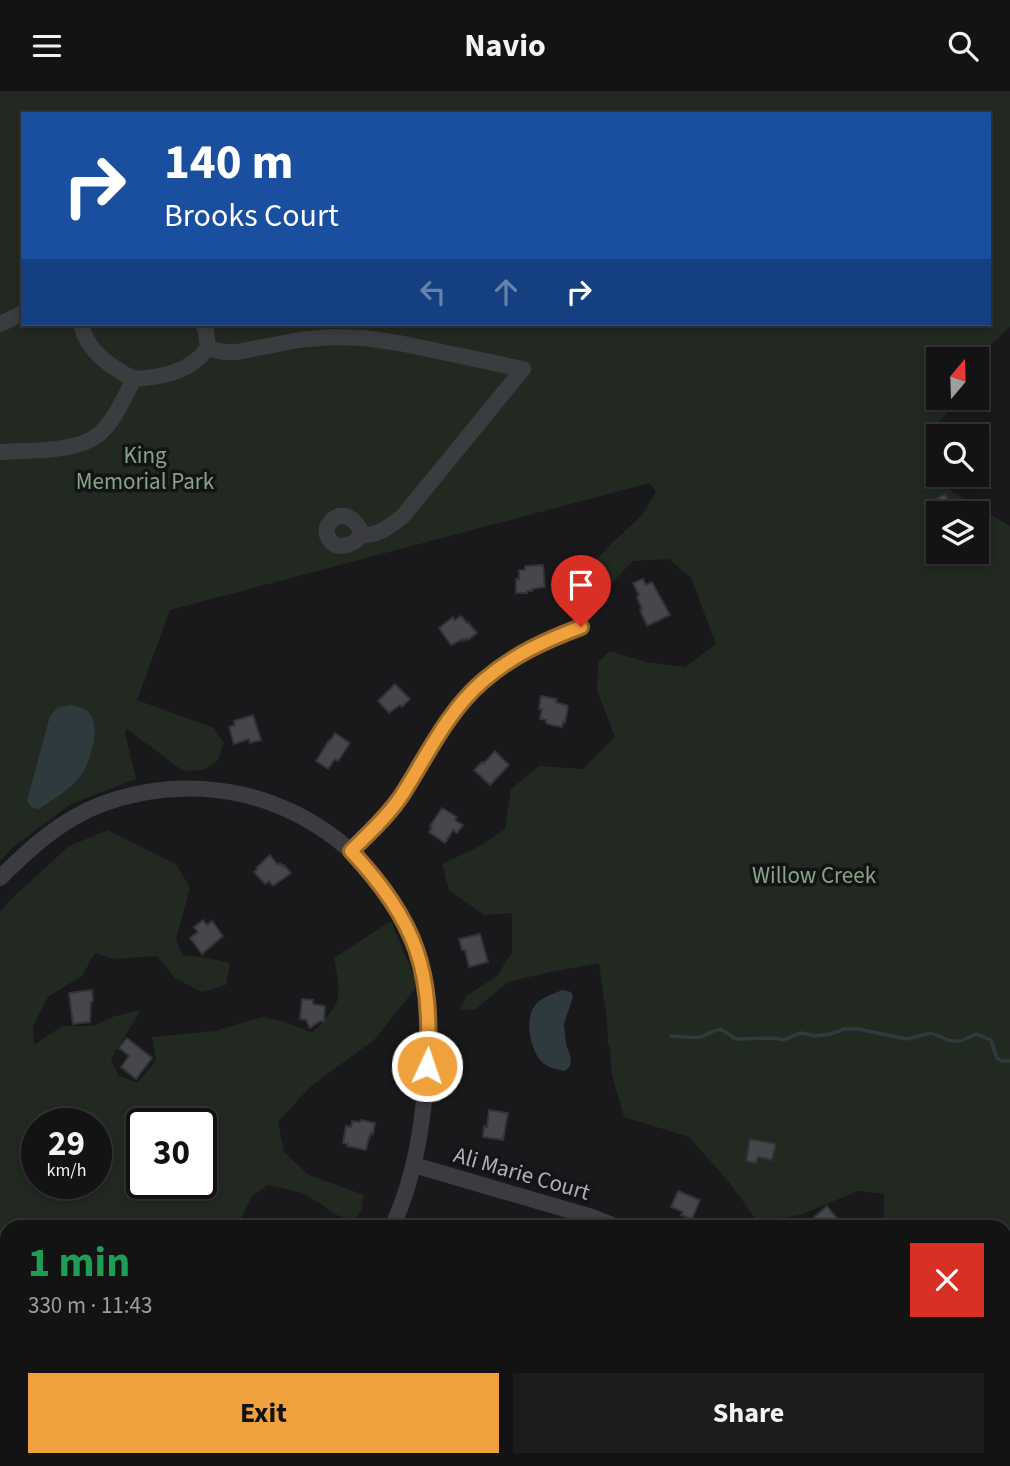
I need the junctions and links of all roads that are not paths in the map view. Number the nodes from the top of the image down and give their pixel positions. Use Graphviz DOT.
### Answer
graph roads {
  1 [pos="21,314"];
  2 [pos="0,324"];
  3 [pos="82,326"];
  4 [pos="204,326"];
  5 [pos="208,348"];
  6 [pos="134,379"];
  7 [pos="0,452"];
  8 [pos="363,535"];
  9 [pos="581,627"];
  10 [pos="351,851"];
  11 [pos="0,878"];
  12 [pos="414,1165"];
  13 [pos="395,1220"];
  14 [pos="600,1220"];
  1 -- 2 [label="street"];
  3 -- 6 [label="street"];
  4 -- 5 [label="street"];
  5 -- 6 [label="street"];
  5 -- 8 [label="street"];
  6 -- 7 [label="street"];
  9 -- 10 [label="street"];
  10 -- 11 [label="street"];
  10 -- 12 [label="street"];
  12 -- 13 [label="street"];
  12 -- 14 [label="street, Ali Marie Court"];
}
